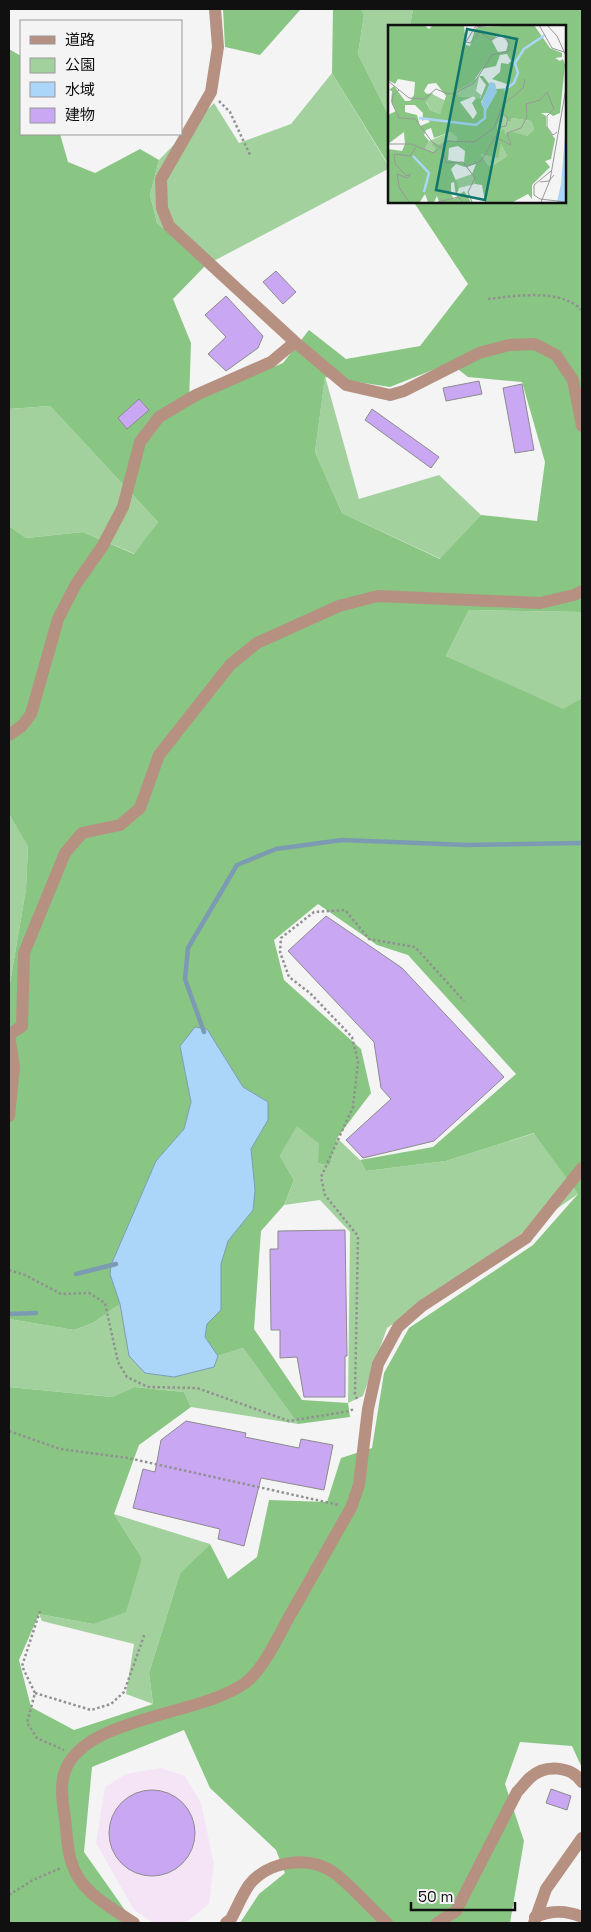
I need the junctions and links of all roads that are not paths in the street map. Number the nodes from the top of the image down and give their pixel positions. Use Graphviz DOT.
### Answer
graph roads {
  1 [pos="215,9"];
  2 [pos="295,342"];
  3 [pos="582,426"];
  4 [pos="582,591"];
  5 [pos="9,734"];
  6 [pos="9,1035"];
  7 [pos="9,1116"];
  8 [pos="582,1168"];
  9 [pos="582,1782"];
  10 [pos="582,1838"];
  11 [pos="582,1917"];
  12 [pos="534,1920"];
  13 [pos="134,1923"];
  14 [pos="226,1923"];
  15 [pos="387,1923"];
  16 [pos="437,1923"];
  1 -- 2 [label="street"];
  2 -- 3 [label="street"];
  2 -- 5 [label="street"];
  4 -- 6 [label="street"];
  6 -- 7 [label="street"];
  8 -- 13 [label="street"];
  9 -- 16 [label="street"];
  10 -- 12 [label="street"];
  11 -- 12 [label="street"];
  14 -- 15 [label="street"];
}
